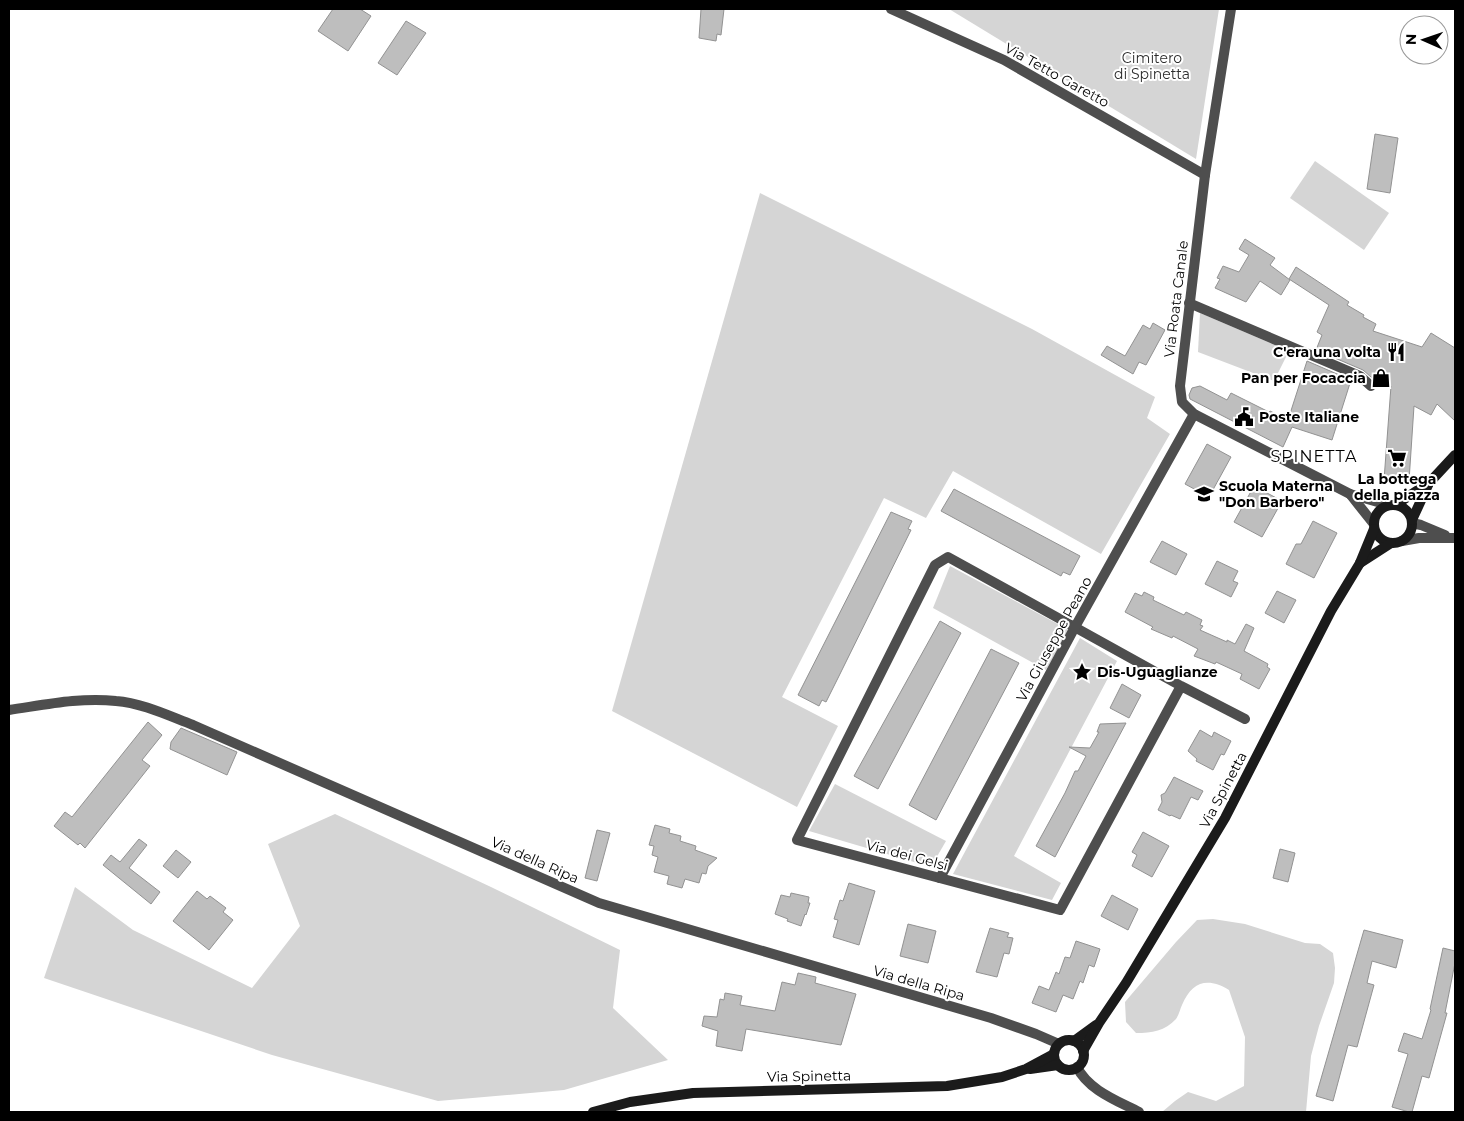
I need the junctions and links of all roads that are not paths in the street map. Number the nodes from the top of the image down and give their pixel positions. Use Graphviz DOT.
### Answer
graph roads {
  1 [pos="891,9"];
  2 [pos="1231,9"];
  3 [pos="1205,175"];
  4 [pos="1189,303"];
  5 [pos="1371,386"];
  6 [pos="1194,414"];
  7 [pos="1455,455"];
  8 [pos="1429,483"];
  9 [pos="1350,494"];
  10 [pos="1392,505"];
  11 [pos="1412,522"];
  12 [pos="1374,526"];
  13 [pos="1452,538"];
  14 [pos="1402,541"];
  15 [pos="1391,543"];
  16 [pos="1360,562"];
  17 [pos="1075,628"];
  18 [pos="1181,686"];
  19 [pos="9,710"];
  20 [pos="1245,719"];
  21 [pos="940,878"];
  22 [pos="1099,1023"];
  23 [pos="1074,1040"];
  24 [pos="1056,1049"];
  25 [pos="1084,1051"];
  26 [pos="1058,1065"];
  27 [pos="1077,1067"];
  28 [pos="1026,1069"];
  29 [pos="593,1112"];
  30 [pos="1139,1112"];
  1 -- 3 [label="street, Via Tetto Garetto"];
  2 -- 3 [label="street, Via Roata Canale"];
  3 -- 4 [label="street, Via Roata Canale"];
  4 -- 5 [label="street"];
  4 -- 6 [label="street, Via Roata Canale"];
  6 -- 9 [label="street, Via Roata Canale"];
  6 -- 17 [label="street, Via Giuseppe Peano"];
  7 -- 8 [label="main road"];
  8 -- 10 [label="main road"];
  8 -- 11 [label="main road"];
  9 -- 10 [label="street, Via Roata Canale"];
  9 -- 12 [label="street, Via Roata Canale"];
  10 -- 11 [label="main road"];
  10 -- 12 [label="main road"];
  11 -- 13 [label="street"];
  11 -- 14 [label="main road"];
  12 -- 15 [label="main road"];
  12 -- 16 [label="main road, Via Spinetta"];
  13 -- 14 [label="street"];
  14 -- 15 [label="main road"];
  15 -- 16 [label="main road, Via Spinetta"];
  16 -- 22 [label="main road, Via Spinetta"];
  17 -- 18 [label="street"];
  17 -- 21 [label="street, Via Giuseppe Peano"];
  17 -- 21 [label="street, Via dei Gelsi"];
  18 -- 20 [label="street"];
  18 -- 21 [label="street, Via dei Gelsi"];
  19 -- 24 [label="street, Via della Ripa"];
  22 -- 23 [label="main road, Via Spinetta"];
  22 -- 25 [label="main road, Via Spinetta"];
  23 -- 24 [label="main road"];
  23 -- 25 [label="main road"];
  24 -- 26 [label="main road"];
  24 -- 28 [label="main road, Via Spinetta"];
  25 -- 27 [label="main road"];
  26 -- 27 [label="main road"];
  26 -- 28 [label="main road, Via Spinetta"];
  27 -- 30 [label="street"];
  28 -- 29 [label="main road, Via Spinetta"];
}
